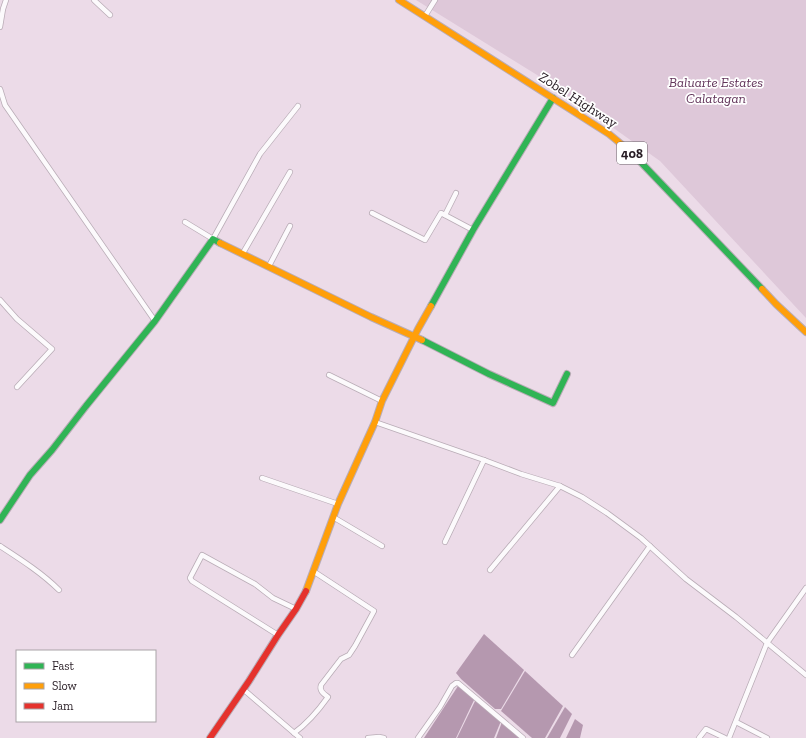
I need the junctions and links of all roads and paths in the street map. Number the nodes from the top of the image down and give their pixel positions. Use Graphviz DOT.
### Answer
graph roads {
  1 [pos="6,0"];
  2 [pos="94,0"];
  3 [pos="399,0"];
  4 [pos="435,0"];
  5 [pos="110,15"];
  6 [pos="425,16"];
  7 [pos="0,27"];
  8 [pos="0,89"];
  9 [pos="553,98"];
  10 [pos="298,106"];
  11 [pos="290,172"];
  12 [pos="456,193"];
  13 [pos="372,213"];
  14 [pos="445,215"];
  15 [pos="185,222"];
  16 [pos="290,226"];
  17 [pos="473,230"];
  18 [pos="213,239"];
  19 [pos="243,253"];
  20 [pos="268,266"];
  21 [pos="0,300"];
  22 [pos="155,321"];
  23 [pos="806,332"];
  24 [pos="415,337"];
  25 [pos="567,374"];
  26 [pos="329,375"];
  27 [pos="17,387"];
  28 [pos="382,401"];
  29 [pos="374,422"];
  30 [pos="484,460"];
  31 [pos="262,478"];
  32 [pos="560,486"];
  33 [pos="338,504"];
  34 [pos="333,517"];
  35 [pos="0,520"];
  36 [pos="445,542"];
  37 [pos="0,546"];
  38 [pos="382,546"];
  39 [pos="650,546"];
  40 [pos="313,570"];
  41 [pos="490,570"];
  42 [pos="806,588"];
  43 [pos="58,590"];
  44 [pos="296,610"];
  45 [pos="278,635"];
  46 [pos="767,643"];
  47 [pos="572,655"];
  48 [pos="806,675"];
  49 [pos="243,689"];
  50 [pos="736,722"];
  51 [pos="294,733"];
  52 [pos="210,738"];
  53 [pos="300,738"];
  54 [pos="368,738"];
  55 [pos="384,738"];
  56 [pos="418,738"];
  57 [pos="523,738"];
  58 [pos="699,738"];
  59 [pos="725,738"];
  60 [pos="729,738"];
  61 [pos="767,738"];
  1 -- 7 [label="street"];
  2 -- 5 [label="street"];
  3 -- 6 [label="street, Zobel Highway / 408"];
  4 -- 6 [label="street"];
  6 -- 9 [label="street, Zobel Highway / 408"];
  8 -- 22 [label="street"];
  9 -- 17 [label="street"];
  9 -- 23 [label="street, Zobel Highway / 408"];
  10 -- 18 [label="street"];
  11 -- 19 [label="street"];
  12 -- 14 [label="street"];
  13 -- 14 [label="street"];
  14 -- 17 [label="street"];
  15 -- 18 [label="street"];
  16 -- 20 [label="street"];
  17 -- 24 [label="street"];
  18 -- 19 [label="street"];
  18 -- 22 [label="street"];
  19 -- 20 [label="street"];
  20 -- 24 [label="street"];
  21 -- 27 [label="street"];
  22 -- 35 [label="street"];
  24 -- 25 [label="street"];
  24 -- 28 [label="street"];
  26 -- 28 [label="street"];
  28 -- 29 [label="street"];
  29 -- 30 [label="street"];
  29 -- 33 [label="street"];
  30 -- 32 [label="street"];
  30 -- 36 [label="street"];
  31 -- 33 [label="street"];
  32 -- 39 [label="street"];
  32 -- 41 [label="street"];
  33 -- 34 [label="street"];
  34 -- 38 [label="street"];
  34 -- 40 [label="street"];
  37 -- 43 [label="street"];
  39 -- 46 [label="street"];
  39 -- 47 [label="street"];
  40 -- 44 [label="street"];
  40 -- 51 [label="street"];
  42 -- 46 [label="street"];
  44 -- 45 [label="street"];
  44 -- 45 [label="street"];
  45 -- 49 [label="street"];
  46 -- 48 [label="street"];
  46 -- 50 [label="street"];
  49 -- 51 [label="street"];
  49 -- 52 [label="street"];
  50 -- 60 [label="street"];
  50 -- 61 [label="street"];
  51 -- 53 [label="street"];
  54 -- 55 [label="street"];
  56 -- 57 [label="street"];
  58 -- 59 [label="street"];
}
